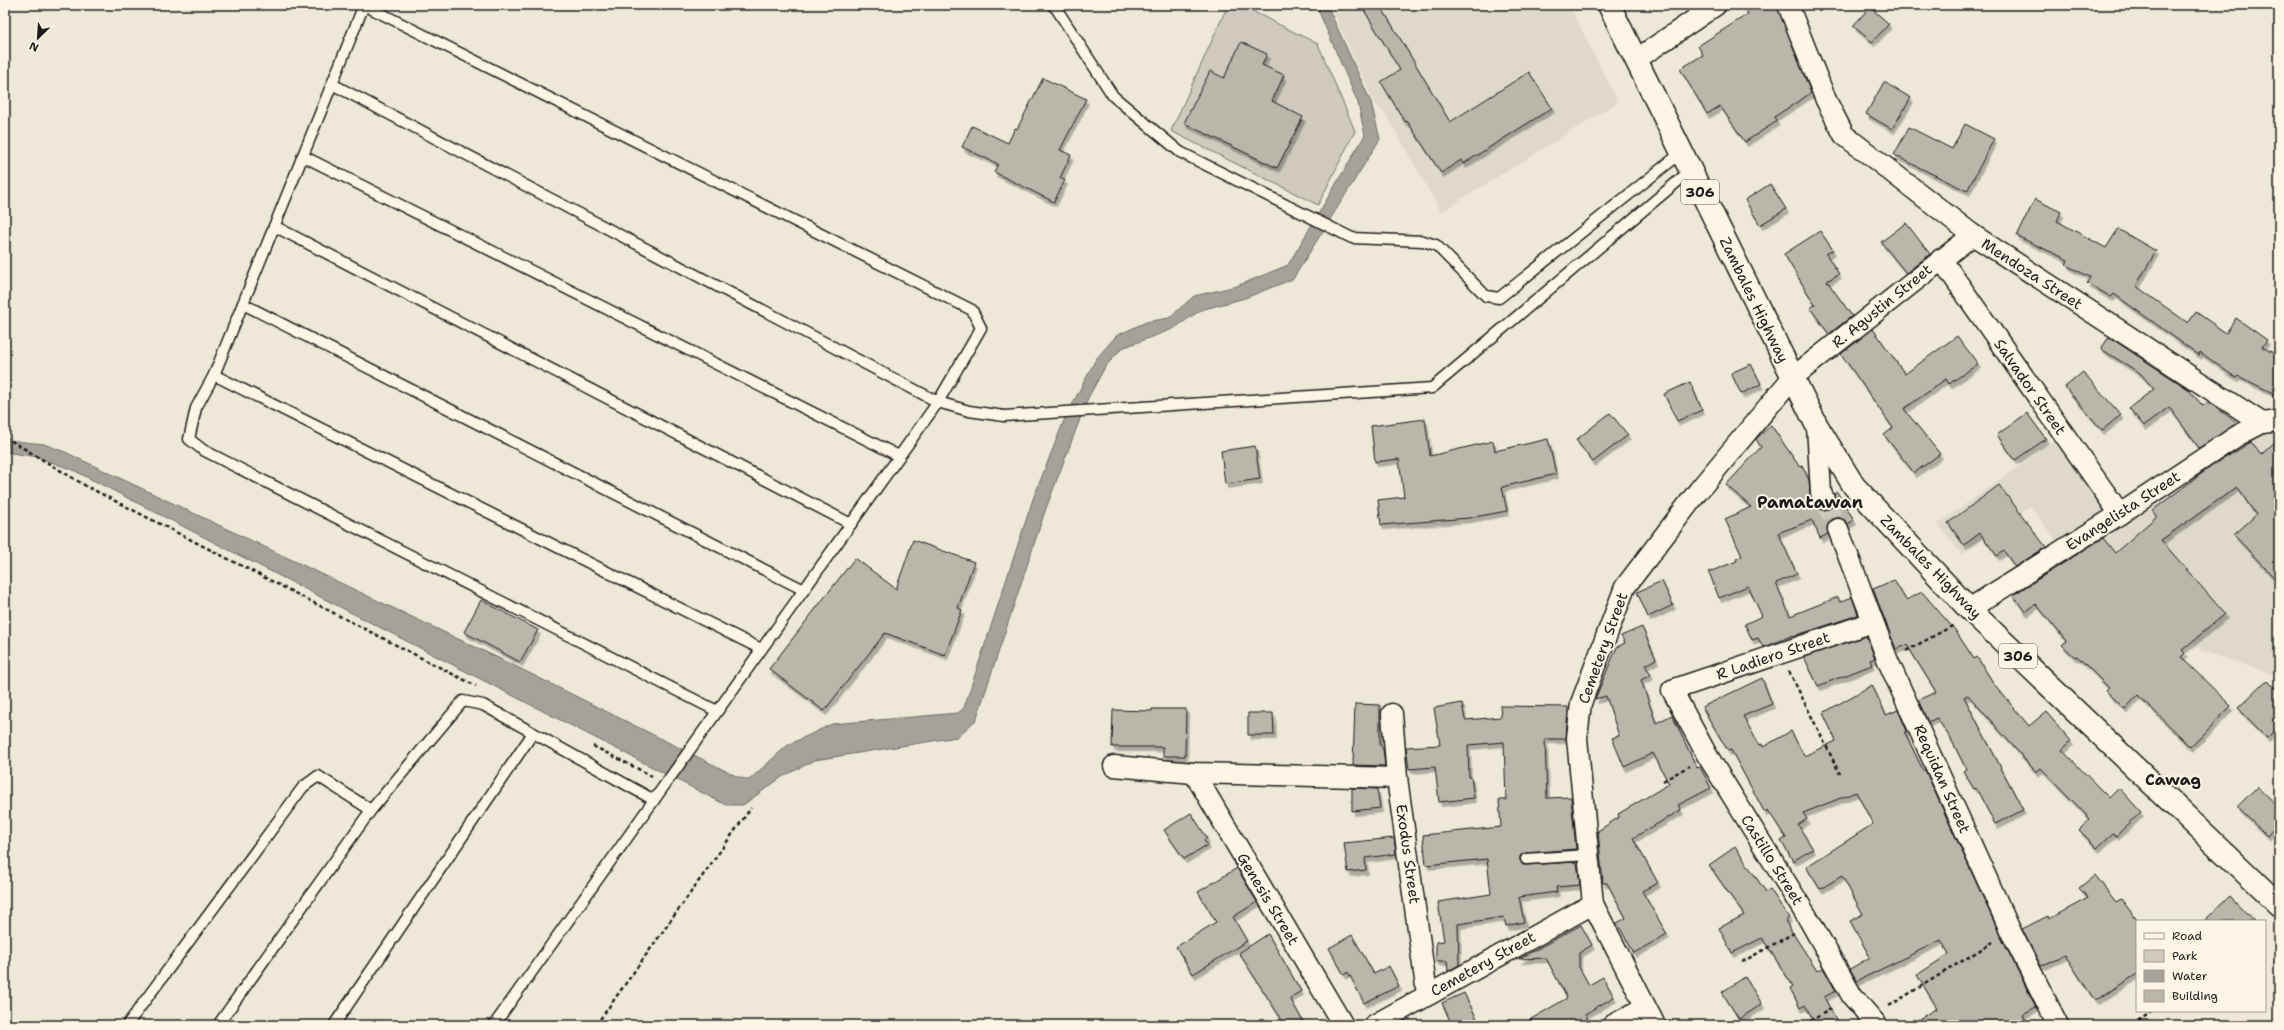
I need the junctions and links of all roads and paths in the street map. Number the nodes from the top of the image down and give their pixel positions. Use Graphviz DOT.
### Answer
graph roads {
  1 [pos="1052,5"];
  2 [pos="1609,5"];
  3 [pos="1716,5"];
  4 [pos="1788,5"];
  5 [pos="1637,59"];
  6 [pos="332,84"];
  7 [pos="303,156"];
  8 [pos="1685,162"];
  9 [pos="274,226"];
  10 [pos="1972,235"];
  11 [pos="1941,259"];
  12 [pos="243,304"];
  13 [pos="214,375"];
  14 [pos="1792,378"];
  15 [pos="938,402"];
  16 [pos="2271,422"];
  17 [pos="1817,426"];
  18 [pos="6,437"];
  19 [pos="900,456"];
  20 [pos="1824,499"];
  21 [pos="2120,514"];
  22 [pos="851,524"];
  23 [pos="1838,529"];
  24 [pos="804,590"];
  25 [pos="1972,611"];
  26 [pos="1873,622"];
  27 [pos="761,649"];
  28 [pos="1781,654"];
  29 [pos="1888,661"];
  30 [pos="482,689"];
  31 [pos="1672,690"];
  32 [pos="717,711"];
  33 [pos="1392,714"];
  34 [pos="533,733"];
  35 [pos="588,743"];
  36 [pos="1707,755"];
  37 [pos="1114,766"];
  38 [pos="1194,773"];
  39 [pos="1840,774"];
  40 [pos="1397,778"];
  41 [pos="667,781"];
  42 [pos="1663,781"];
  43 [pos="654,800"];
  44 [pos="751,808"];
  45 [pos="372,810"];
  46 [pos="1588,855"];
  47 [pos="1526,859"];
  48 [pos="1593,904"];
  49 [pos="2279,905"];
  50 [pos="1811,923"];
  51 [pos="2011,932"];
  52 [pos="1742,962"];
  53 [pos="1427,994"];
  54 [pos="1852,996"];
  55 [pos="1645,1007"];
  56 [pos="2150,1012"];
  57 [pos="1874,1021"];
  58 [pos="128,1025"];
  59 [pos="218,1025"];
  60 [pos="334,1025"];
  61 [pos="494,1025"];
  62 [pos="596,1025"];
  63 [pos="1343,1025"];
  64 [pos="1374,1025"];
  65 [pos="1613,1025"];
  66 [pos="1655,1025"];
  67 [pos="1804,1025"];
  68 [pos="2058,1025"];
  69 [pos="2132,1025"];
  1 -- 8 [label="lane"];
  2 -- 5 [label="main road, Zambales Highway / 306"];
  3 -- 5 [label="street"];
  4 -- 10 [label="street, Mendoza Street"];
  5 -- 8 [label="main road, Zambales Highway / 306"];
  6 -- 7 [label="lane"];
  6 -- 15 [label="lane"];
  6 -- 15 [label="lane"];
  7 -- 9 [label="lane"];
  7 -- 19 [label="lane"];
  8 -- 14 [label="main road, Zambales Highway / 306"];
  8 -- 15 [label="lane"];
  9 -- 12 [label="lane"];
  9 -- 22 [label="lane"];
  10 -- 11 [label="street, R. Agustin Street"];
  10 -- 16 [label="street, Mendoza Street"];
  11 -- 14 [label="street, R. Agustin Street"];
  11 -- 21 [label="street, Salvador Street"];
  12 -- 13 [label="lane"];
  12 -- 24 [label="lane"];
  13 -- 27 [label="lane"];
  13 -- 32 [label="lane"];
  14 -- 17 [label="main road, Zambales Highway / 306"];
  14 -- 46 [label="street, Cemetery Street"];
  15 -- 19 [label="lane"];
  16 -- 21 [label="street, Evangelista Street"];
  17 -- 20 [label="street"];
  17 -- 25 [label="main road, Zambales Highway / 306"];
  18 -- 30 [label="path"];
  19 -- 22 [label="lane"];
  21 -- 25 [label="street, Evangelista Street"];
  22 -- 24 [label="lane"];
  23 -- 26 [label="street, Requidan Street"];
  24 -- 27 [label="lane"];
  25 -- 29 [label="path"];
  25 -- 49 [label="main road, Zambales Highway / 306"];
  26 -- 28 [label="street, R Ladiero Street"];
  26 -- 29 [label="street, Requidan Street"];
  27 -- 32 [label="lane"];
  28 -- 31 [label="street, R Ladiero Street"];
  28 -- 39 [label="path"];
  29 -- 51 [label="street, Requidan Street"];
  31 -- 36 [label="street, Castillo Street"];
  32 -- 41 [label="lane"];
  33 -- 40 [label="street, Exodus Street"];
  34 -- 43 [label="lane"];
  34 -- 45 [label="lane"];
  34 -- 60 [label="lane"];
  35 -- 41 [label="path"];
  36 -- 42 [label="path"];
  36 -- 50 [label="street, Castillo Street"];
  37 -- 38 [label="street"];
  38 -- 40 [label="street"];
  38 -- 63 [label="street, Genesis Street"];
  40 -- 53 [label="street, Exodus Street"];
  41 -- 43 [label="lane"];
  43 -- 61 [label="lane"];
  44 -- 62 [label="path"];
  45 -- 58 [label="lane"];
  45 -- 59 [label="lane"];
  46 -- 47 [label="lane"];
  46 -- 48 [label="street, Cemetery Street"];
  48 -- 53 [label="street, Cemetery Street"];
  48 -- 55 [label="street, Cemetery Street"];
  50 -- 52 [label="path"];
  50 -- 54 [label="street, Castillo Street"];
  51 -- 57 [label="path"];
  51 -- 68 [label="street, Requidan Street"];
  53 -- 64 [label="street, Cemetery Street"];
  54 -- 57 [label="street, Castillo Street"];
  54 -- 67 [label="path"];
  55 -- 65 [label="street"];
  55 -- 66 [label="street, Cemetery Street"];
  56 -- 69 [label="path"];
}
